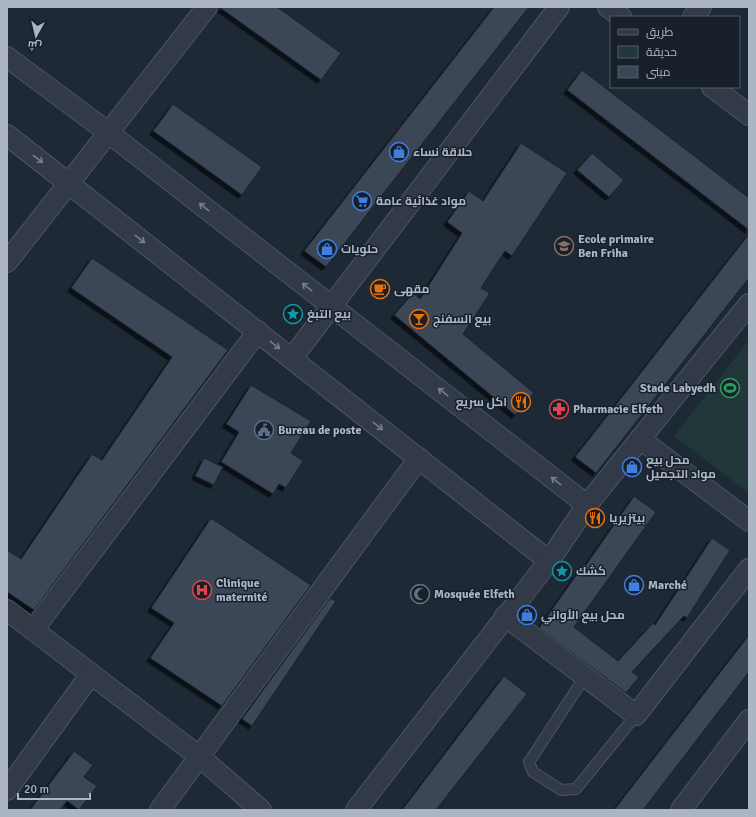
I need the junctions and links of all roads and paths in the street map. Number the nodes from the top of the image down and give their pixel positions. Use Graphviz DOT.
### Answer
graph roads {
  1 [pos="207,7"];
  2 [pos="558,7"];
  3 [pos="608,7"];
  4 [pos="701,7"];
  5 [pos="620,16"];
  6 [pos="694,16"];
  7 [pos="7,57"];
  8 [pos="713,88"];
  9 [pos="749,115"];
  10 [pos="109,133"];
  11 [pos="7,135"];
  12 [pos="68,182"];
  13 [pos="7,262"];
  14 [pos="749,304"];
  15 [pos="331,306"];
  16 [pos="258,331"];
  17 [pos="292,358"];
  18 [pos="640,439"];
  19 [pos="419,458"];
  20 [pos="587,505"];
  21 [pos="749,521"];
  22 [pos="549,561"];
  23 [pos="749,568"];
  24 [pos="7,610"];
  25 [pos="505,616"];
  26 [pos="33,630"];
  27 [pos="91,674"];
  28 [pos="584,678"];
  29 [pos="636,715"];
  30 [pos="749,720"];
  31 [pos="200,757"];
  32 [pos="7,790"];
  33 [pos="160,810"];
  34 [pos="261,810"];
  35 [pos="356,810"];
  36 [pos="681,810"];
  1 -- 10 [label="street"];
  2 -- 15 [label="street"];
  3 -- 5 [label="street"];
  4 -- 6 [label="street"];
  7 -- 10 [label="street"];
  8 -- 9 [label="street"];
  10 -- 12 [label="street"];
  15 -- 10 [label="street, one-way"];
  11 -- 12 [label="street, one-way"];
  12 -- 13 [label="street"];
  12 -- 16 [label="street, one-way"];
  14 -- 18 [label="street"];
  15 -- 17 [label="street"];
  20 -- 15 [label="street, one-way"];
  16 -- 17 [label="street, one-way"];
  16 -- 26 [label="street"];
  17 -- 19 [label="street, one-way"];
  18 -- 20 [label="street"];
  18 -- 21 [label="street"];
  19 -- 22 [label="street"];
  19 -- 31 [label="street"];
  20 -- 22 [label="street"];
  22 -- 25 [label="street"];
  23 -- 29 [label="street"];
  24 -- 26 [label="street"];
  25 -- 28 [label="street"];
  25 -- 35 [label="street"];
  26 -- 27 [label="street"];
  27 -- 31 [label="street"];
  27 -- 32 [label="street"];
  28 -- 29 [label="street"];
  28 -- 29 [label="lane"];
  30 -- 36 [label="street"];
  31 -- 33 [label="street"];
  31 -- 34 [label="street"];
}
